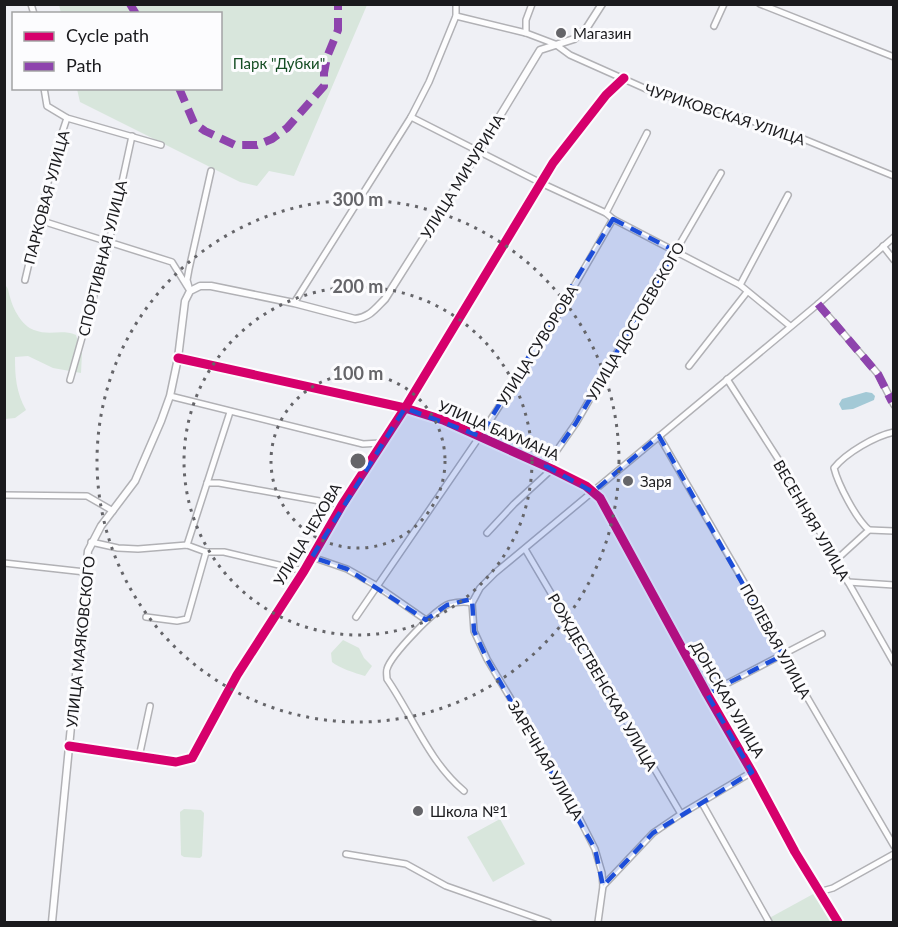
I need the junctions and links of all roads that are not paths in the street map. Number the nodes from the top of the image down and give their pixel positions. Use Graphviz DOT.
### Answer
graph roads {
  1 [pos="456,4"];
  2 [pos="532,4"];
  3 [pos="602,4"];
  4 [pos="724,4"];
  5 [pos="760,4"];
  6 [pos="456,16"];
  7 [pos="714,26"];
  8 [pos="526,33"];
  9 [pos="555,44"];
  10 [pos="894,57"];
  11 [pos="624,78"];
  12 [pos="45,90"];
  13 [pos="411,117"];
  14 [pos="67,118"];
  15 [pos="647,133"];
  16 [pos="132,136"];
  17 [pos="161,145"];
  18 [pos="478,152"];
  19 [pos="211,171"];
  20 [pos="722,173"];
  21 [pos="894,176"];
  22 [pos="541,183"];
  23 [pos="788,195"];
  24 [pos="606,213"];
  25 [pos="613,219"];
  26 [pos="39,220"];
  27 [pos="894,237"];
  28 [pos="109,242"];
  29 [pos="882,246"];
  30 [pos="675,251"];
  31 [pos="894,260"];
  32 [pos="25,280"];
  33 [pos="740,285"];
  34 [pos="190,291"];
  35 [pos="747,292"];
  36 [pos="294,303"];
  37 [pos="818,304"];
  38 [pos="790,326"];
  39 [pos="178,358"];
  40 [pos="689,366"];
  41 [pos="727,379"];
  42 [pos="70,380"];
  43 [pos="170,396"];
  44 [pos="893,404"];
  45 [pos="405,408"];
  46 [pos="230,412"];
  47 [pos="894,432"];
  48 [pos="480,436"];
  49 [pos="659,436"];
  50 [pos="381,443"];
  51 [pos="549,467"];
  52 [pos="207,483"];
  53 [pos="593,492"];
  54 [pos="4,495"];
  55 [pos="342,505"];
  56 [pos="113,511"];
  57 [pos="869,530"];
  58 [pos="894,531"];
  59 [pos="487,533"];
  60 [pos="92,542"];
  61 [pos="188,545"];
  62 [pos="525,549"];
  63 [pos="206,552"];
  64 [pos="312,557"];
  65 [pos="836,560"];
  66 [pos="4,563"];
  67 [pos="304,571"];
  68 [pos="86,572"];
  69 [pos="848,582"];
  70 [pos="894,585"];
  71 [pos="377,586"];
  72 [pos="472,603"];
  73 [pos="146,616"];
  74 [pos="356,617"];
  75 [pos="426,620"];
  76 [pos="822,634"];
  77 [pos="783,655"];
  78 [pos="894,663"];
  79 [pos="706,694"];
  80 [pos="150,706"];
  81 [pos="69,746"];
  82 [pos="139,757"];
  83 [pos="752,772"];
  84 [pos="464,791"];
  85 [pos="702,803"];
  86 [pos="681,814"];
  87 [pos="894,846"];
  88 [pos="346,854"];
  89 [pos="894,854"];
  90 [pos="603,886"];
  91 [pos="819,892"];
  92 [pos="52,922"];
  93 [pos="548,922"];
  94 [pos="598,922"];
  95 [pos="769,922"];
  96 [pos="838,922"];
  1 -- 6 [label="street"];
  2 -- 8 [label="street"];
  3 -- 9 [label="street, УЛИЦА МИЧУРИНА"];
  4 -- 7 [label="street"];
  5 -- 10 [label="street"];
  6 -- 8 [label="street, ЧУРИКОВСКАЯ УЛИЦА"];
  6 -- 13 [label="street"];
  8 -- 9 [label="street, ЧУРИКОВСКАЯ УЛИЦА"];
  9 -- 11 [label="street, ЧУРИКОВСКАЯ УЛИЦА"];
  9 -- 18 [label="street, УЛИЦА МИЧУРИНА"];
  11 -- 21 [label="street, ЧУРИКОВСКАЯ УЛИЦА"];
  11 -- 22 [label="street, УЛИЦА ЧЕХОВА"];
  12 -- 14 [label="street, ПАРКОВАЯ УЛИЦА"];
  13 -- 18 [label="street"];
  13 -- 36 [label="street"];
  14 -- 16 [label="street"];
  14 -- 26 [label="street, ПАРКОВАЯ УЛИЦА"];
  15 -- 24 [label="street"];
  16 -- 17 [label="street"];
  16 -- 28 [label="street, СПОРТИВНАЯ УЛИЦА"];
  18 -- 22 [label="street"];
  18 -- 36 [label="street, УЛИЦА МИЧУРИНА"];
  19 -- 34 [label="street, УЛИЦА МАЯКОВСКОГО"];
  20 -- 30 [label="street, УЛИЦА ДОСТОЕВСКОГО"];
  22 -- 24 [label="street"];
  22 -- 45 [label="street, УЛИЦА ЧЕХОВА"];
  23 -- 33 [label="street"];
  24 -- 25 [label="street"];
  25 -- 30 [label="street"];
  25 -- 48 [label="street, УЛИЦА СУВОРОВА"];
  26 -- 28 [label="street"];
  26 -- 32 [label="street, ПАРКОВАЯ УЛИЦА"];
  27 -- 29 [label="street"];
  28 -- 34 [label="street"];
  28 -- 42 [label="street, СПОРТИВНАЯ УЛИЦА"];
  29 -- 31 [label="street"];
  29 -- 37 [label="street"];
  30 -- 33 [label="street"];
  30 -- 51 [label="street, УЛИЦА ДОСТОЕВСКОГО"];
  33 -- 35 [label="street"];
  34 -- 36 [label="street"];
  34 -- 39 [label="street, УЛИЦА МАЯКОВСКОГО"];
  35 -- 38 [label="street"];
  35 -- 40 [label="street"];
  37 -- 38 [label="street"];
  37 -- 44 [label="street"];
  38 -- 41 [label="street"];
  39 -- 43 [label="street, УЛИЦА МАЯКОВСКОГО"];
  39 -- 45 [label="street, УЛИЦА БАУМАНА"];
  41 -- 49 [label="street"];
  41 -- 65 [label="street, ВЕСЕННЯЯ УЛИЦА"];
  43 -- 46 [label="street"];
  43 -- 56 [label="street, УЛИЦА МАЯКОВСКОГО"];
  45 -- 48 [label="street, УЛИЦА БАУМАНА"];
  45 -- 50 [label="street, УЛИЦА ЧЕХОВА"];
  46 -- 50 [label="street"];
  46 -- 52 [label="street"];
  47 -- 57 [label="street"];
  48 -- 51 [label="street, УЛИЦА БАУМАНА"];
  48 -- 71 [label="street, УЛИЦА СУВОРОВА"];
  49 -- 53 [label="street"];
  49 -- 77 [label="street, ПОЛЕВАЯ УЛИЦА"];
  50 -- 55 [label="street, УЛИЦА ЧЕХОВА"];
  51 -- 53 [label="street, УЛИЦА БАУМАНА"];
  51 -- 59 [label="street, УЛИЦА ДОСТОЕВСКОГО"];
  52 -- 55 [label="street"];
  52 -- 61 [label="street"];
  53 -- 62 [label="street"];
  53 -- 79 [label="street, ДОНСКАЯ УЛИЦА"];
  54 -- 56 [label="street"];
  55 -- 64 [label="street, УЛИЦА ЧЕХОВА"];
  56 -- 60 [label="street, УЛИЦА МАЯКОВСКОГО"];
  57 -- 58 [label="street"];
  57 -- 65 [label="street"];
  60 -- 61 [label="street"];
  60 -- 68 [label="street, УЛИЦА МАЯКОВСКОГО"];
  61 -- 63 [label="street"];
  62 -- 72 [label="street"];
  62 -- 86 [label="street, РОЖДЕСТВЕНСКАЯ УЛИЦА"];
  63 -- 67 [label="street"];
  63 -- 73 [label="street"];
  64 -- 67 [label="street, УЛИЦА ЧЕХОВА"];
  64 -- 71 [label="street"];
  65 -- 69 [label="street, ВЕСЕННЯЯ УЛИЦА"];
  66 -- 68 [label="street"];
  67 -- 82 [label="street, УЛИЦА ЧЕХОВА"];
  68 -- 81 [label="street, УЛИЦА МАЯКОВСКОГО"];
  69 -- 70 [label="street"];
  69 -- 78 [label="street, ВЕСЕННЯЯ УЛИЦА"];
  71 -- 74 [label="street, УЛИЦА СУВОРОВА"];
  71 -- 75 [label="street"];
  72 -- 75 [label="street"];
  72 -- 90 [label="street, ЗАРЕЧНАЯ УЛИЦА"];
  75 -- 84 [label="street"];
  76 -- 77 [label="street"];
  77 -- 79 [label="street"];
  77 -- 87 [label="street, ПОЛЕВАЯ УЛИЦА"];
  79 -- 83 [label="street, ДОНСКАЯ УЛИЦА"];
  80 -- 82 [label="street"];
  81 -- 82 [label="street, УЛИЦА ЧЕХОВА"];
  81 -- 92 [label="street, УЛИЦА МАЯКОВСКОГО"];
  83 -- 85 [label="street"];
  83 -- 91 [label="street, ДОНСКАЯ УЛИЦА"];
  85 -- 86 [label="street"];
  85 -- 95 [label="street"];
  86 -- 90 [label="street"];
  88 -- 93 [label="street"];
  89 -- 91 [label="street"];
  90 -- 94 [label="street, ЗАРЕЧНАЯ УЛИЦА"];
  91 -- 96 [label="street, ДОНСКАЯ УЛИЦА"];
}
